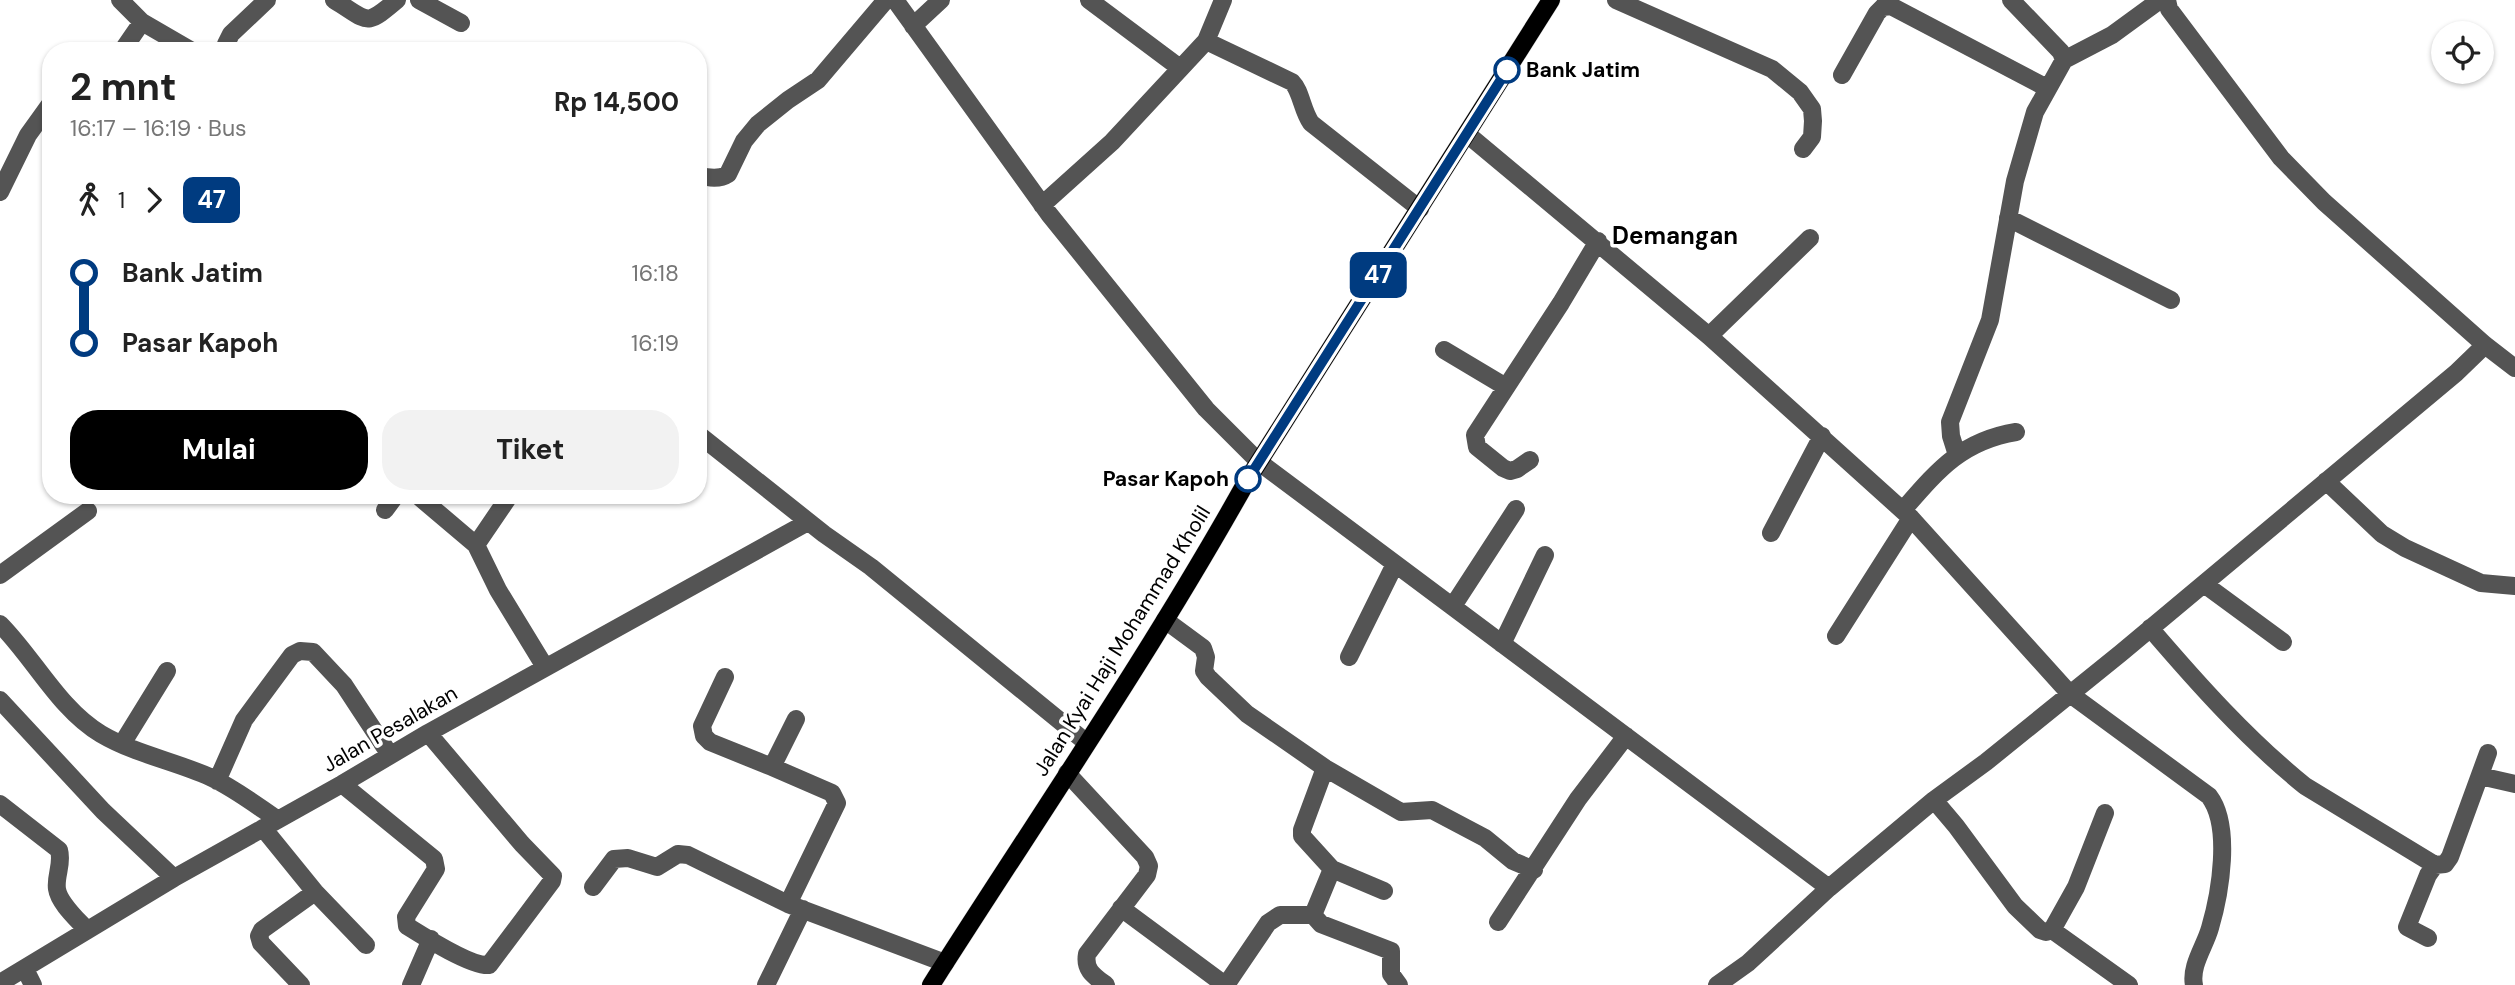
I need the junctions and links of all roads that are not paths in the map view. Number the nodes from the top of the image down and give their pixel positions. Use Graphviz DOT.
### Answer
graph roads {
  1 [pos="120,0"];
  2 [pos="267,0"];
  3 [pos="334,0"];
  4 [pos="397,0"];
  5 [pos="419,0"];
  6 [pos="886,0"];
  7 [pos="895,0"];
  8 [pos="941,0"];
  9 [pos="1089,0"];
  10 [pos="1223,0"];
  11 [pos="1551,0"];
  12 [pos="1616,0"];
  13 [pos="2011,0"];
  14 [pos="2160,0"];
  15 [pos="2167,0"];
  16 [pos="142,22"];
  17 [pos="461,23"];
  18 [pos="913,26"];
  19 [pos="1206,41"];
  20 [pos="128,42"];
  21 [pos="176,42"];
  22 [pos="227,42"];
  23 [pos="2064,60"];
  24 [pos="1180,68"];
  25 [pos="1842,75"];
  26 [pos="2047,88"];
  27 [pos="42,113"];
  28 [pos="1467,134"];
  29 [pos="1803,149"];
  30 [pos="707,177"];
  31 [pos="0,192"];
  32 [pos="1042,205"];
  33 [pos="1420,209"];
  34 [pos="2008,218"];
  35 [pos="1810,238"];
  36 [pos="1598,241"];
  37 [pos="2171,300"];
  38 [pos="1709,336"];
  39 [pos="2485,345"];
  40 [pos="1444,350"];
  41 [pos="2515,368"];
  42 [pos="1506,387"];
  43 [pos="2016,432"];
  44 [pos="1822,436"];
  45 [pos="707,442"];
  46 [pos="1957,455"];
  47 [pos="1530,460"];
  48 [pos="1259,462"];
  49 [pos="2326,481"];
  50 [pos="389,504"];
  51 [pos="428,504"];
  52 [pos="504,504"];
  53 [pos="1516,509"];
  54 [pos="385,510"];
  55 [pos="88,511"];
  56 [pos="1907,514"];
  57 [pos="808,522"];
  58 [pos="1771,533"];
  59 [pos="476,545"];
  60 [pos="1545,555"];
  61 [pos="1395,564"];
  62 [pos="0,575"];
  63 [pos="2204,583"];
  64 [pos="2515,586"];
  65 [pos="1453,606"];
  66 [pos="1165,620"];
  67 [pos="0,624"];
  68 [pos="2150,628"];
  69 [pos="1836,636"];
  70 [pos="2283,642"];
  71 [pos="1502,644"];
  72 [pos="1349,657"];
  73 [pos="545,667"];
  74 [pos="167,671"];
  75 [pos="725,677"];
  76 [pos="2070,694"];
  77 [pos="0,701"];
  78 [pos="796,719"];
  79 [pos="428,733"];
  80 [pos="1626,736"];
  81 [pos="1087,743"];
  82 [pos="122,744"];
  83 [pos="2488,753"];
  84 [pos="390,755"];
  85 [pos="772,767"];
  86 [pos="1325,768"];
  87 [pos="1067,772"];
  88 [pos="2480,776"];
  89 [pos="217,781"];
  90 [pos="2515,784"];
  91 [pos="342,785"];
  92 [pos="1934,800"];
  93 [pos="0,804"];
  94 [pos="2105,813"];
  95 [pos="270,824"];
  96 [pos="2435,866"];
  97 [pos="1332,869"];
  98 [pos="1534,870"];
  99 [pos="174,878"];
  100 [pos="593,887"];
  101 [pos="1829,888"];
  102 [pos="1384,891"];
  103 [pos="315,892"];
  104 [pos="795,906"];
  105 [pos="1121,908"];
  106 [pos="1312,915"];
  107 [pos="1498,922"];
  108 [pos="86,929"];
  109 [pos="2052,930"];
  110 [pos="2428,938"];
  111 [pos="431,939"];
  112 [pos="366,945"];
  113 [pos="945,963"];
  114 [pos="29,977"];
  115 [pos="0,983"];
  116 [pos="301,985"];
  117 [pos="411,985"];
  118 [pos="766,985"];
  119 [pos="931,985"];
  120 [pos="1106,985"];
  121 [pos="1225,985"];
  122 [pos="1399,985"];
  123 [pos="1717,985"];
  124 [pos="2129,985"];
  125 [pos="2193,985"];
  1 -- 16 [label="street"];
  2 -- 22 [label="street"];
  3 -- 4 [label="street"];
  5 -- 17 [label="street"];
  6 -- 30 [label="street"];
  7 -- 18 [label="street"];
  8 -- 18 [label="street"];
  9 -- 24 [label="street"];
  10 -- 19 [label="street"];
  11 -- 28 [label="main road, Jalan Kyai Haji Mohammad Kholil"];
  12 -- 29 [label="street"];
  13 -- 23 [label="street"];
  14 -- 23 [label="street"];
  15 -- 39 [label="street"];
  16 -- 20 [label="street"];
  16 -- 21 [label="street"];
  18 -- 32 [label="street"];
  19 -- 24 [label="street"];
  19 -- 33 [label="street"];
  23 -- 26 [label="street"];
  24 -- 32 [label="street"];
  25 -- 26 [label="street"];
  26 -- 34 [label="street"];
  27 -- 31 [label="street"];
  28 -- 33 [label="main road, Jalan Kyai Haji Mohammad Kholil"];
  28 -- 36 [label="street"];
  32 -- 48 [label="street"];
  33 -- 48 [label="main road, Jalan Kyai Haji Mohammad Kholil"];
  34 -- 37 [label="street"];
  34 -- 46 [label="street"];
  35 -- 38 [label="street"];
  36 -- 38 [label="street"];
  36 -- 42 [label="street"];
  38 -- 44 [label="street"];
  39 -- 41 [label="street"];
  39 -- 49 [label="street"];
  40 -- 42 [label="street"];
  42 -- 47 [label="street"];
  43 -- 46 [label="street"];
  44 -- 56 [label="street"];
  44 -- 58 [label="street"];
  45 -- 57 [label="street"];
  46 -- 56 [label="street"];
  48 -- 61 [label="street"];
  48 -- 66 [label="main road, Jalan Kyai Haji Mohammad Kholil"];
  49 -- 63 [label="street"];
  49 -- 64 [label="street"];
  50 -- 54 [label="street"];
  51 -- 59 [label="street"];
  52 -- 59 [label="street"];
  53 -- 65 [label="street"];
  55 -- 62 [label="street"];
  56 -- 69 [label="street"];
  56 -- 76 [label="street"];
  57 -- 73 [label="street, Jalan Pesalakan"];
  57 -- 81 [label="street"];
  59 -- 73 [label="street"];
  60 -- 71 [label="street"];
  61 -- 65 [label="street"];
  61 -- 72 [label="street"];
  63 -- 68 [label="street"];
  63 -- 70 [label="street"];
  65 -- 71 [label="street"];
  66 -- 81 [label="main road, Jalan Kyai Haji Mohammad Kholil"];
  66 -- 86 [label="street"];
  67 -- 82 [label="street"];
  68 -- 76 [label="street"];
  68 -- 96 [label="street"];
  71 -- 80 [label="street"];
  73 -- 79 [label="street, Jalan Pesalakan"];
  74 -- 82 [label="street"];
  75 -- 85 [label="street"];
  76 -- 92 [label="street"];
  76 -- 125 [label="street"];
  77 -- 99 [label="street"];
  78 -- 85 [label="street"];
  79 -- 84 [label="street, Jalan Pesalakan"];
  79 -- 111 [label="street"];
  80 -- 98 [label="street"];
  80 -- 101 [label="street"];
  81 -- 87 [label="main road, Jalan Kyai Haji Mohammad Kholil"];
  82 -- 89 [label="street"];
  83 -- 88 [label="street"];
  84 -- 89 [label="street"];
  84 -- 91 [label="street, Jalan Pesalakan"];
  85 -- 104 [label="street"];
  86 -- 97 [label="street"];
  86 -- 98 [label="street"];
  87 -- 105 [label="street"];
  87 -- 113 [label="main road, Jalan Kyai Haji Mohammad Kholil"];
  88 -- 90 [label="street"];
  88 -- 96 [label="street"];
  89 -- 95 [label="street"];
  91 -- 95 [label="street, Jalan Pesalakan"];
  91 -- 111 [label="street"];
  92 -- 101 [label="street"];
  92 -- 109 [label="street"];
  93 -- 108 [label="street"];
  94 -- 109 [label="street"];
  95 -- 99 [label="street, Jalan Pesalakan"];
  95 -- 103 [label="street"];
  96 -- 110 [label="street"];
  97 -- 102 [label="street"];
  97 -- 106 [label="street"];
  98 -- 107 [label="street"];
  99 -- 108 [label="street, Jalan Pesalakan"];
  100 -- 104 [label="street"];
  101 -- 123 [label="street"];
  103 -- 112 [label="street"];
  103 -- 116 [label="street"];
  104 -- 113 [label="street"];
  104 -- 118 [label="street"];
  105 -- 120 [label="street"];
  105 -- 121 [label="street"];
  106 -- 121 [label="street"];
  106 -- 122 [label="street"];
  108 -- 114 [label="street, Jalan Pesalakan"];
  109 -- 124 [label="street"];
  111 -- 117 [label="street"];
  113 -- 119 [label="main road, Jalan Kyai Haji Mohammad Kholil"];
  114 -- 115 [label="street, Jalan Pesalakan"];
}
